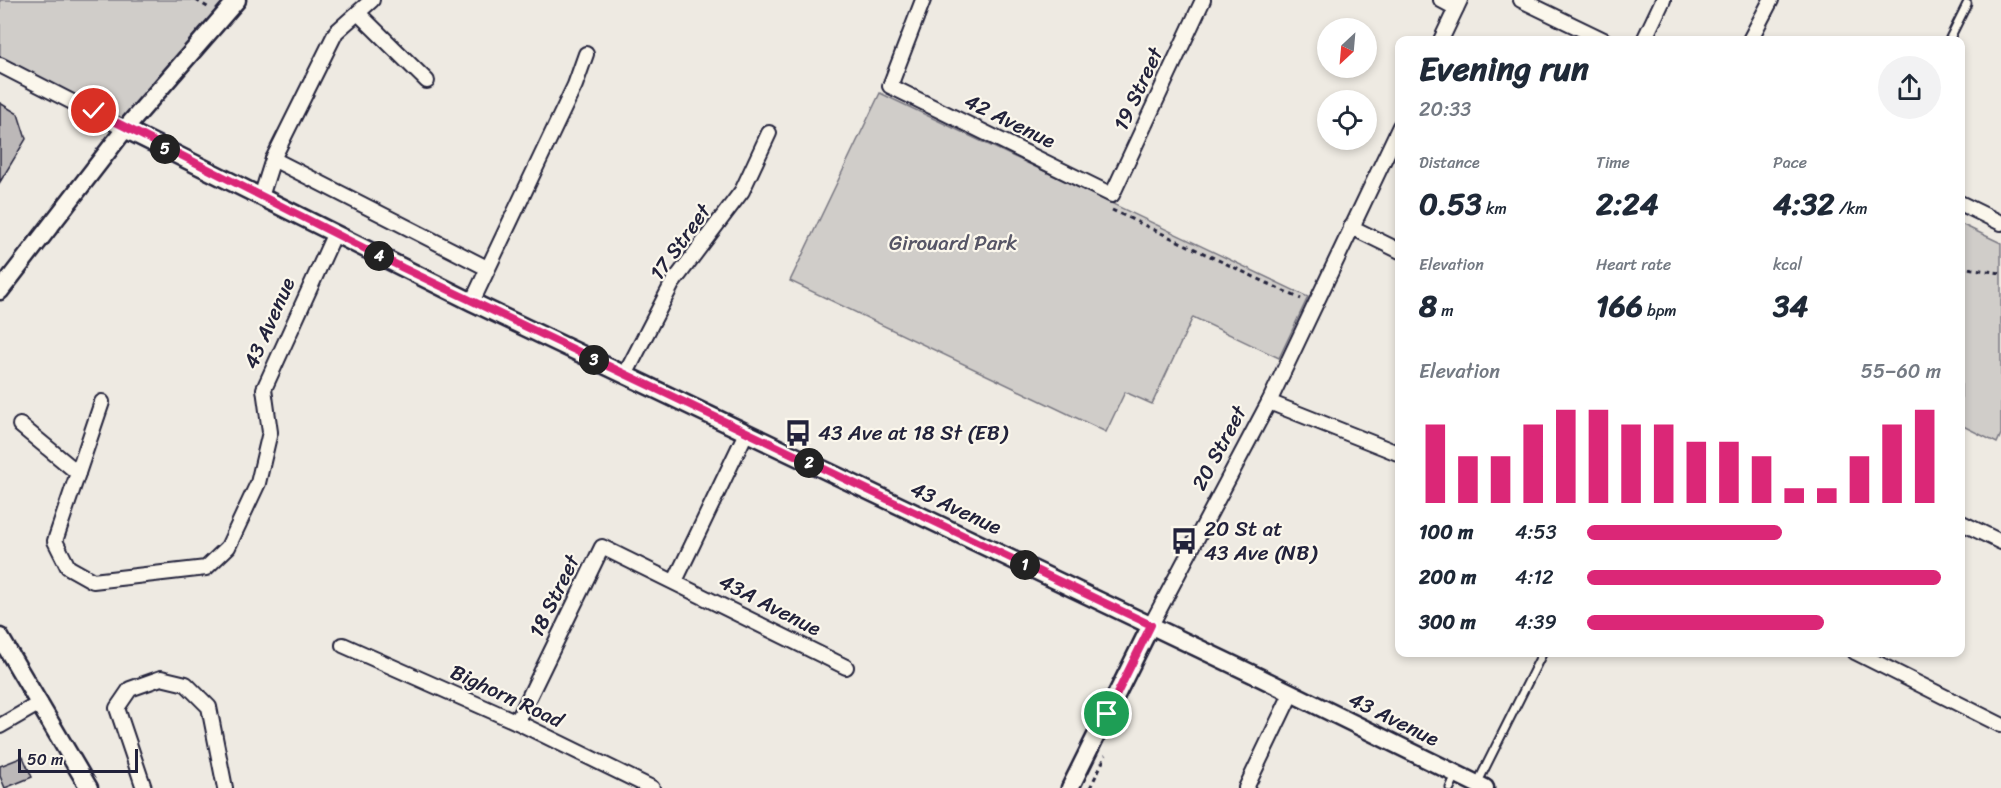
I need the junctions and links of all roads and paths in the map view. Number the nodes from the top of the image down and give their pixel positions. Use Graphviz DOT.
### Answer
graph roads {
  1 [pos="237,0"];
  2 [pos="372,0"];
  3 [pos="923,0"];
  4 [pos="1203,0"];
  5 [pos="1441,0"];
  6 [pos="1521,0"];
  7 [pos="1664,0"];
  8 [pos="1771,0"];
  9 [pos="1458,4"];
  10 [pos="1967,4"];
  11 [pos="358,13"];
  12 [pos="1443,36"];
  13 [pos="1596,36"];
  14 [pos="1646,36"];
  15 [pos="1752,36"];
  16 [pos="1951,36"];
  17 [pos="586,54"];
  18 [pos="0,65"];
  19 [pos="427,81"];
  20 [pos="125,129"];
  21 [pos="769,133"];
  22 [pos="1395,136"];
  23 [pos="273,159"];
  24 [pos="1112,195"];
  25 [pos="261,197"];
  26 [pos="1965,205"];
  27 [pos="2001,223"];
  28 [pos="1351,228"];
  29 [pos="334,235"];
  30 [pos="1395,249"];
  31 [pos="487,268"];
  32 [pos="1965,268"];
  33 [pos="2001,273"];
  34 [pos="0,291"];
  35 [pos="472,302"];
  36 [pos="1314,305"];
  37 [pos="625,375"];
  38 [pos="102,402"];
  39 [pos="1269,402"];
  40 [pos="20,425"];
  41 [pos="746,434"];
  42 [pos="1395,452"];
  43 [pos="78,473"];
  44 [pos="1965,524"];
  45 [pos="2001,542"];
  46 [pos="675,581"];
  47 [pos="1151,625"];
  48 [pos="0,637"];
  49 [pos="343,645"];
  50 [pos="1541,657"];
  51 [pos="1866,657"];
  52 [pos="846,667"];
  53 [pos="1291,694"];
  54 [pos="40,703"];
  55 [pos="517,722"];
  56 [pos="2001,725"];
  57 [pos="0,726"];
  58 [pos="1453,782"];
  59 [pos="1481,786"];
  60 [pos="89,788"];
  61 [pos="144,788"];
  62 [pos="225,788"];
  63 [pos="652,788"];
  64 [pos="1070,788"];
  65 [pos="1246,788"];
  1 -- 20 [label="street"];
  2 -- 11 [label="street"];
  3 -- 24 [label="street, 42 Avenue"];
  4 -- 24 [label="street, 19 Street"];
  5 -- 9 [label="street"];
  6 -- 13 [label="street"];
  7 -- 14 [label="street"];
  8 -- 15 [label="street"];
  9 -- 12 [label="street"];
  10 -- 16 [label="lane"];
  11 -- 19 [label="street"];
  11 -- 23 [label="street"];
  17 -- 31 [label="street"];
  18 -- 20 [label="street, 43 Avenue"];
  20 -- 25 [label="street, 43 Avenue"];
  20 -- 34 [label="street"];
  21 -- 37 [label="street, 17 Street"];
  22 -- 28 [label="street, 20 Street"];
  23 -- 25 [label="street"];
  23 -- 31 [label="street"];
  24 -- 36 [label="path"];
  25 -- 29 [label="street, 43 Avenue"];
  26 -- 27 [label="street"];
  28 -- 30 [label="street"];
  28 -- 36 [label="street, 20 Street"];
  29 -- 35 [label="street, 43 Avenue"];
  29 -- 43 [label="street, 43 Avenue"];
  31 -- 35 [label="street"];
  32 -- 33 [label="path"];
  35 -- 37 [label="street, 43 Avenue"];
  36 -- 39 [label="street, 20 Street"];
  37 -- 41 [label="street, 43 Avenue"];
  38 -- 43 [label="street, 43 Avenue"];
  39 -- 42 [label="street"];
  39 -- 47 [label="street, 20 Street"];
  40 -- 43 [label="street"];
  41 -- 46 [label="street"];
  41 -- 47 [label="street, 43 Avenue"];
  44 -- 45 [label="street"];
  46 -- 52 [label="street, 43A Avenue"];
  46 -- 55 [label="street, 18 Street"];
  47 -- 53 [label="street, 43 Avenue"];
  47 -- 64 [label="street, 20 Street"];
  48 -- 54 [label="street"];
  49 -- 55 [label="street, Bighorn Road"];
  50 -- 59 [label="lane"];
  51 -- 56 [label="street"];
  53 -- 58 [label="street, 43 Avenue"];
  53 -- 65 [label="street"];
  54 -- 57 [label="street"];
  54 -- 60 [label="street"];
  55 -- 63 [label="street, Bighorn Road"];
  58 -- 59 [label="street, 43 Avenue"];
  61 -- 62 [label="street"];
}
